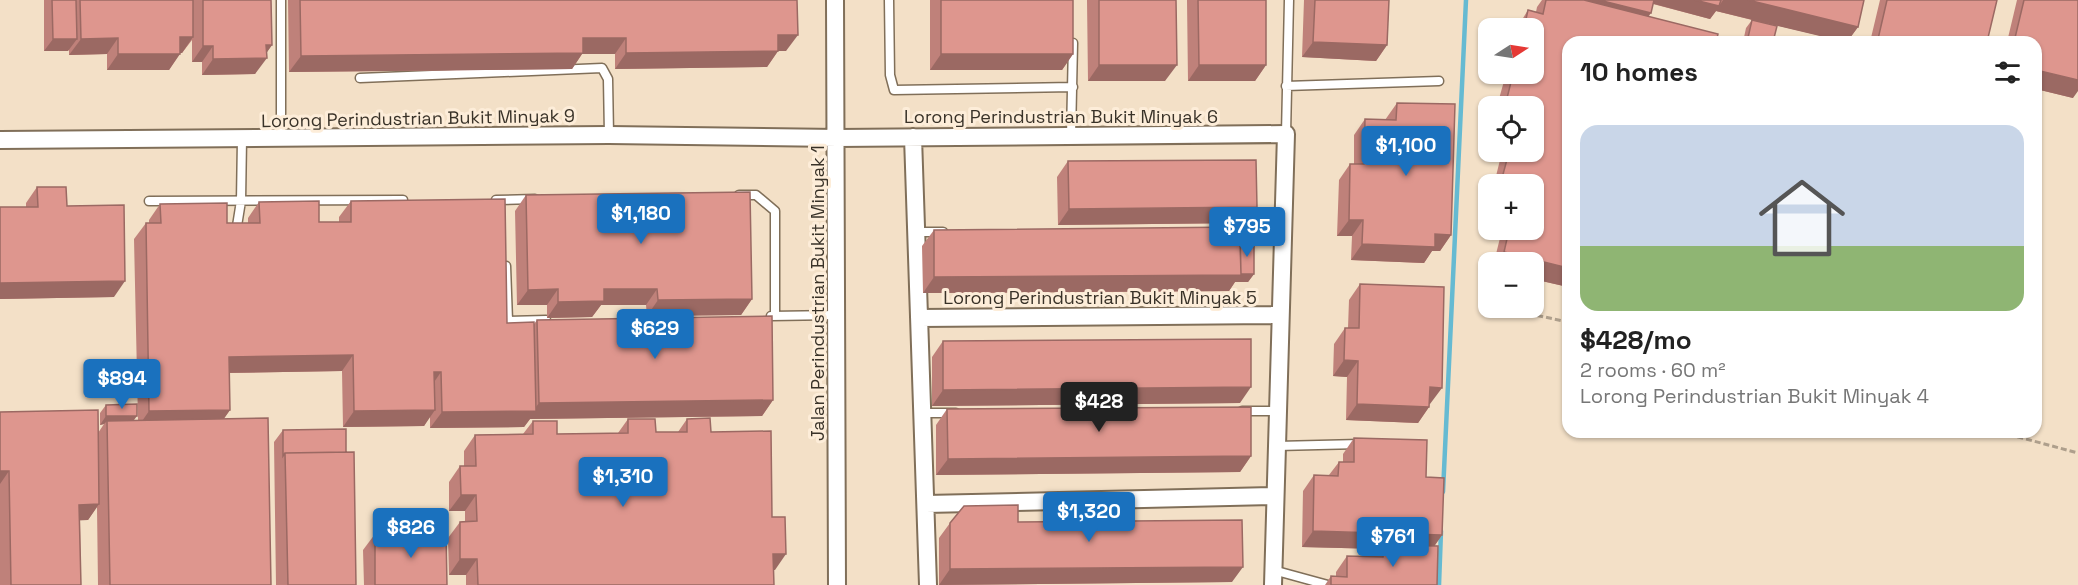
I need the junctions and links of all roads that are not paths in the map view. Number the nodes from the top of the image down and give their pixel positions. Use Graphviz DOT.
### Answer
graph roads {
  1 [pos="281,0"];
  2 [pos="835,0"];
  3 [pos="889,0"];
  4 [pos="1289,0"];
  5 [pos="1073,34"];
  6 [pos="360,78"];
  7 [pos="1439,81"];
  8 [pos="1286,86"];
  9 [pos="1073,87"];
  10 [pos="1286,134"];
  11 [pos="609,135"];
  12 [pos="1071,136"];
  13 [pos="914,137"];
  14 [pos="837,138"];
  15 [pos="242,139"];
  16 [pos="281,139"];
  17 [pos="0,140"];
  18 [pos="734,195"];
  19 [pos="550,199"];
  20 [pos="408,200"];
  21 [pos="480,200"];
  22 [pos="504,200"];
  23 [pos="149,201"];
  24 [pos="241,201"];
  25 [pos="505,211"];
  26 [pos="237,226"];
  27 [pos="916,232"];
  28 [pos="952,232"];
  29 [pos="1224,234"];
  30 [pos="1283,235"];
  31 [pos="506,255"];
  32 [pos="837,315"];
  33 [pos="1280,315"];
  34 [pos="764,316"];
  35 [pos="775,316"];
  36 [pos="919,318"];
  37 [pos="554,320"];
  38 [pos="1230,411"];
  39 [pos="1278,411"];
  40 [pos="922,413"];
  41 [pos="970,413"];
  42 [pos="1368,443"];
  43 [pos="1276,446"];
  44 [pos="1275,496"];
  45 [pos="926,504"];
  46 [pos="1273,578"];
  47 [pos="837,585"];
  48 [pos="928,585"];
  49 [pos="1328,585"];
  1 -- 16 [label="lane"];
  2 -- 14 [label="street, Jalan Perindustrian Bukit Minyak 1"];
  3 -- 9 [label="lane"];
  4 -- 8 [label="lane"];
  5 -- 9 [label="lane"];
  6 -- 11 [label="lane"];
  7 -- 8 [label="lane"];
  8 -- 10 [label="lane"];
  9 -- 12 [label="lane"];
  10 -- 12 [label="street, Lorong Perindustrian Bukit Minyak 6"];
  10 -- 30 [label="street"];
  11 -- 14 [label="street, Lorong Perindustrian Bukit Minyak 9"];
  11 -- 16 [label="street, Lorong Perindustrian Bukit Minyak 9"];
  12 -- 13 [label="street, Lorong Perindustrian Bukit Minyak 6"];
  13 -- 14 [label="street, Lorong Perindustrian Bukit Minyak 6"];
  13 -- 27 [label="street"];
  14 -- 32 [label="street, Jalan Perindustrian Bukit Minyak 1"];
  15 -- 16 [label="street, Lorong Perindustrian Bukit Minyak 9"];
  15 -- 17 [label="street, Lorong Perindustrian Bukit Minyak 9"];
  15 -- 24 [label="lane"];
  18 -- 35 [label="lane"];
  19 -- 22 [label="lane"];
  20 -- 24 [label="lane"];
  21 -- 22 [label="lane"];
  22 -- 25 [label="lane"];
  23 -- 24 [label="lane"];
  24 -- 26 [label="lane"];
  27 -- 28 [label="lane"];
  27 -- 36 [label="street"];
  29 -- 30 [label="lane"];
  30 -- 33 [label="street"];
  31 -- 37 [label="lane"];
  32 -- 35 [label="lane"];
  32 -- 47 [label="street, Jalan Perindustrian Bukit Minyak 1"];
  33 -- 36 [label="street, Lorong Perindustrian Bukit Minyak 5"];
  33 -- 39 [label="street"];
  34 -- 35 [label="lane"];
  36 -- 40 [label="street"];
  38 -- 39 [label="lane"];
  39 -- 43 [label="street"];
  40 -- 41 [label="lane"];
  40 -- 45 [label="street"];
  42 -- 43 [label="lane"];
  43 -- 44 [label="street"];
  44 -- 45 [label="street"];
  44 -- 46 [label="street"];
  45 -- 48 [label="street"];
  46 -- 49 [label="lane"];
}
